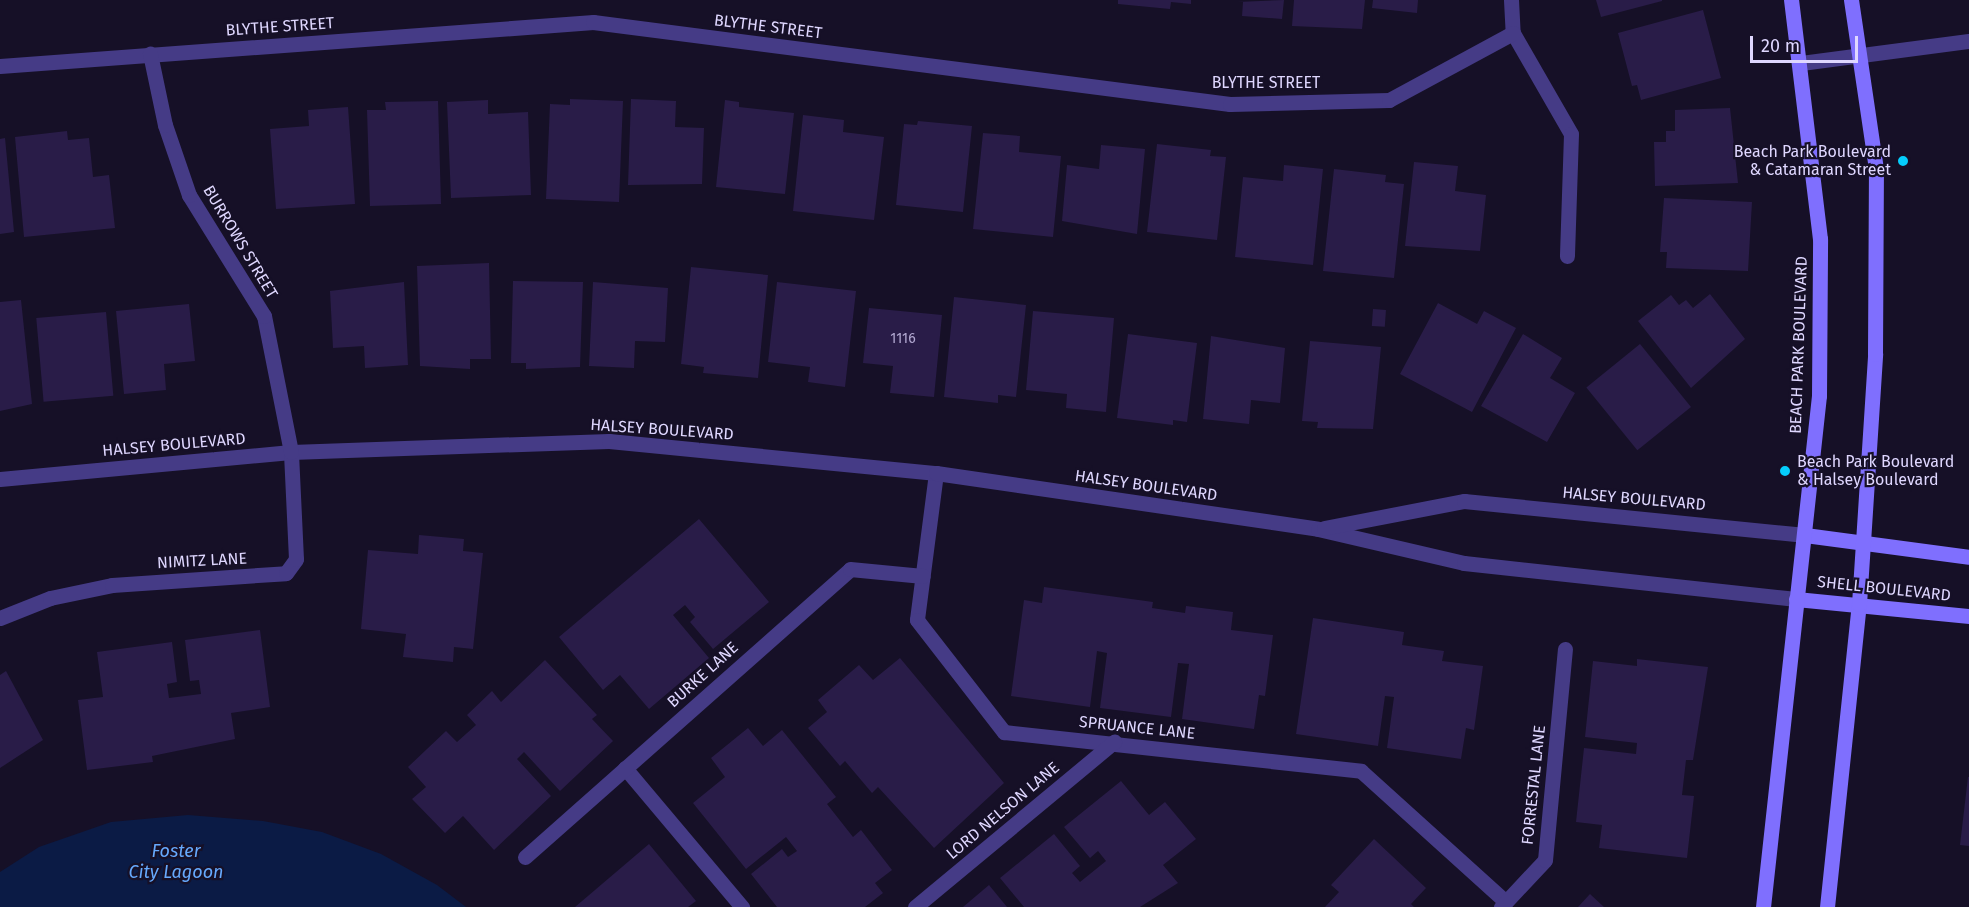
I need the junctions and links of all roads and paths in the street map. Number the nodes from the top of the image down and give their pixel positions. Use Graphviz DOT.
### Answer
graph roads {
  1 [pos="1510,0"];
  2 [pos="1791,0"];
  3 [pos="1851,0"];
  4 [pos="1513,33"];
  5 [pos="1969,41"];
  6 [pos="1861,53"];
  7 [pos="150,54"];
  8 [pos="1801,63"];
  9 [pos="0,66"];
  10 [pos="1567,256"];
  11 [pos="291,452"];
  12 [pos="936,473"];
  13 [pos="0,479"];
  14 [pos="1318,529"];
  15 [pos="1805,535"];
  16 [pos="1863,543"];
  17 [pos="1969,557"];
  18 [pos="923,576"];
  19 [pos="1796,599"];
  20 [pos="1859,604"];
  21 [pos="1969,616"];
  22 [pos="0,618"];
  23 [pos="1565,649"];
  24 [pos="1114,742"];
  25 [pos="625,768"];
  26 [pos="525,857"];
  27 [pos="1503,904"];
  28 [pos="742,907"];
  29 [pos="915,907"];
  30 [pos="1763,907"];
  31 [pos="1827,907"];
  1 -- 4 [label="street"];
  2 -- 8 [label="main road, BEACH PARK BOULEVARD"];
  3 -- 6 [label="main road"];
  4 -- 7 [label="street, BLYTHE STREET"];
  4 -- 10 [label="street"];
  5 -- 6 [label="street"];
  6 -- 8 [label="street"];
  6 -- 16 [label="main road"];
  7 -- 9 [label="street, BLYTHE STREET"];
  7 -- 11 [label="street, BURROWS STREET"];
  8 -- 15 [label="main road, BEACH PARK BOULEVARD"];
  11 -- 12 [label="street, HALSEY BOULEVARD"];
  11 -- 13 [label="street, HALSEY BOULEVARD"];
  11 -- 22 [label="street, NIMITZ LANE"];
  12 -- 14 [label="street, HALSEY BOULEVARD"];
  12 -- 18 [label="street, SPRUANCE LANE"];
  14 -- 15 [label="street, HALSEY BOULEVARD"];
  14 -- 19 [label="street, HALSEY BOULEVARD"];
  15 -- 16 [label="main road"];
  15 -- 19 [label="main road, BEACH PARK BOULEVARD"];
  16 -- 17 [label="main road"];
  16 -- 20 [label="main road"];
  18 -- 24 [label="street, SPRUANCE LANE"];
  18 -- 25 [label="street, BURKE LANE"];
  19 -- 20 [label="main road, SHELL BOULEVARD"];
  19 -- 30 [label="main road, BEACH PARK BOULEVARD"];
  20 -- 21 [label="main road, SHELL BOULEVARD"];
  20 -- 31 [label="main road"];
  23 -- 27 [label="street, FORRESTAL LANE"];
  24 -- 27 [label="street, SPRUANCE LANE"];
  24 -- 29 [label="street, LORD NELSON LANE"];
  25 -- 26 [label="street, BURKE LANE"];
  25 -- 28 [label="street"];
}
